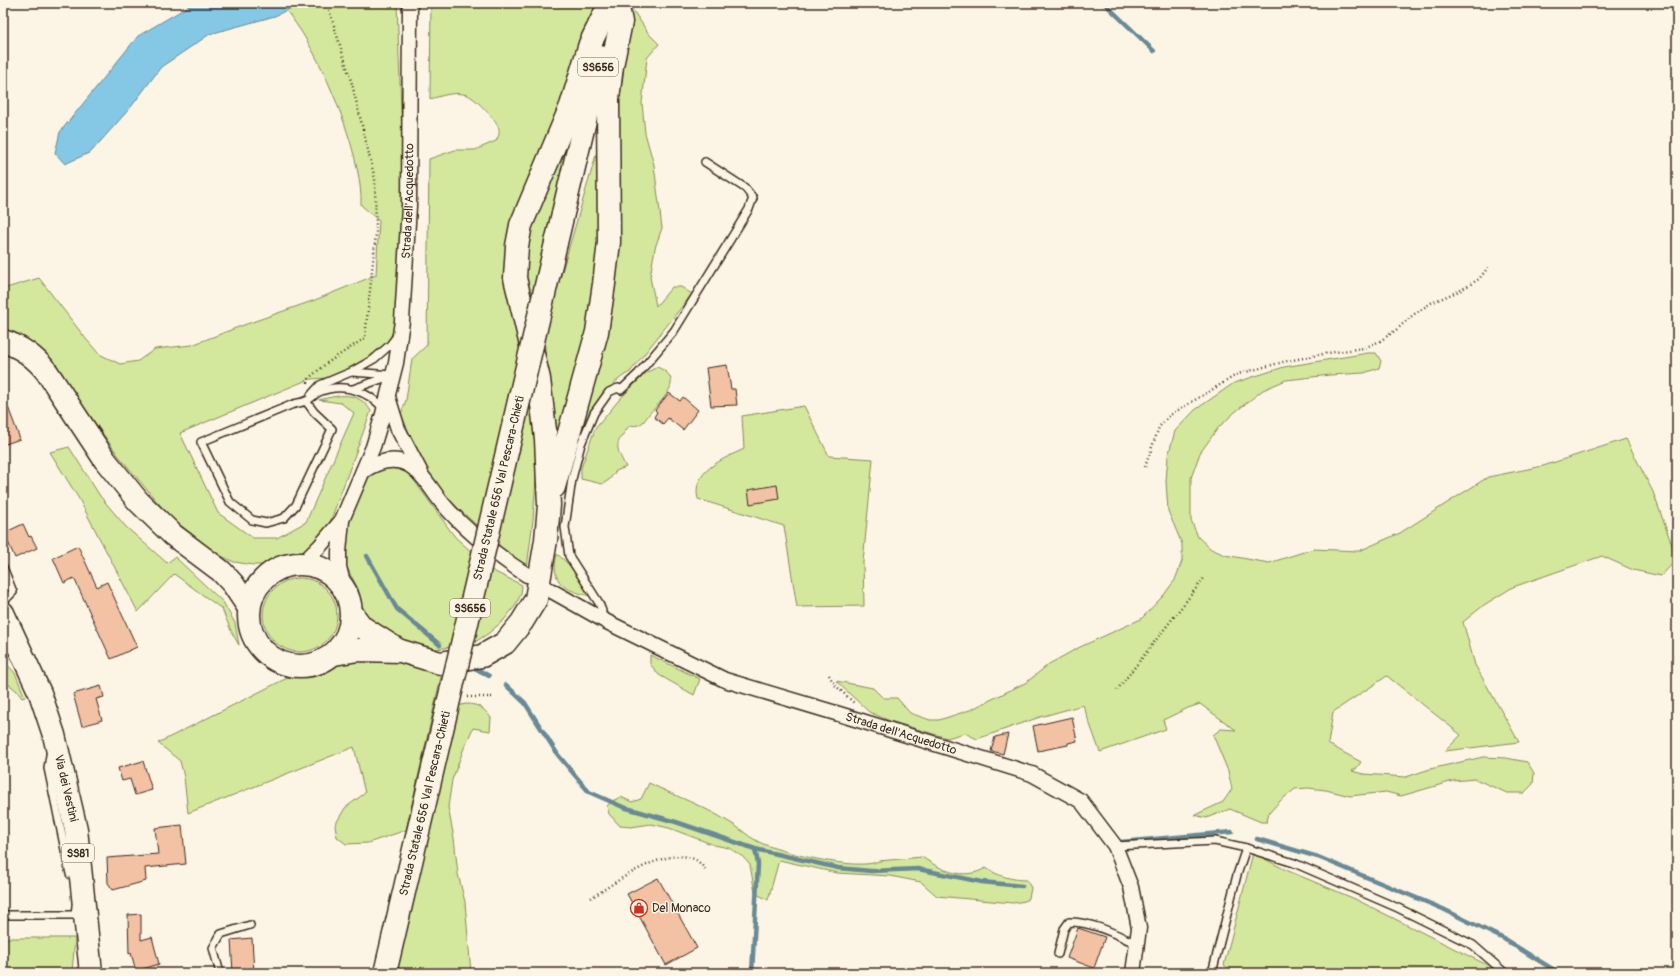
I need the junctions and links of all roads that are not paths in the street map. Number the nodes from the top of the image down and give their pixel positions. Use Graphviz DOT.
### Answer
graph roads {
  1 [pos="410,3"];
  2 [pos="611,3"];
  3 [pos="617,3"];
  4 [pos="705,162"];
  5 [pos="400,332"];
  6 [pos="3,341"];
  7 [pos="351,372"];
  8 [pos="393,375"];
  9 [pos="352,389"];
  10 [pos="306,401"];
  11 [pos="387,403"];
  12 [pos="363,471"];
  13 [pos="425,480"];
  14 [pos="549,505"];
  15 [pos="342,520"];
  16 [pos="302,564"];
  17 [pos="3,567"];
  18 [pos="221,571"];
  19 [pos="269,574"];
  20 [pos="526,575"];
  21 [pos="345,590"];
  22 [pos="550,590"];
  23 [pos="3,602"];
  24 [pos="249,608"];
  25 [pos="3,613"];
  26 [pos="352,614"];
  27 [pos="600,618"];
  28 [pos="12,649"];
  29 [pos="400,651"];
  30 [pos="334,654"];
  31 [pos="54,735"];
  32 [pos="1115,846"];
  33 [pos="1246,848"];
  34 [pos="71,881"];
  35 [pos="74,895"];
  36 [pos="3,915"];
  37 [pos="250,925"];
  38 [pos="1137,944"];
  39 [pos="1058,954"];
  40 [pos="91,973"];
  41 [pos="220,973"];
  42 [pos="385,973"];
  43 [pos="1133,973"];
  44 [pos="1212,973"];
  45 [pos="1505,973"];
  1 -- 5 [label="street, Strada dell'Acquedotto"];
  2 -- 14 [label="main road"];
  2 -- 42 [label="main road, Strada Statale 656 Val Pescara-Chieti / SS656, bridge"];
  3 -- 14 [label="main road"];
  4 -- 27 [label="lane"];
  5 -- 7 [label="lane"];
  5 -- 8 [label="street, Strada dell'Acquedotto"];
  6 -- 18 [label="main road"];
  7 -- 8 [label="lane"];
  7 -- 10 [label="lane"];
  8 -- 9 [label="lane"];
  8 -- 11 [label="street, Strada dell'Acquedotto"];
  9 -- 10 [label="lane"];
  9 -- 11 [label="lane"];
  10 -- 10 [label="lane"];
  11 -- 12 [label="street, Strada dell'Acquedotto"];
  11 -- 13 [label="street"];
  12 -- 13 [label="street"];
  12 -- 15 [label="street, Strada dell'Acquedotto"];
  13 -- 20 [label="street"];
  14 -- 29 [label="main road"];
  15 -- 16 [label="street, Strada dell'Acquedotto"];
  15 -- 21 [label="street, Strada dell'Acquedotto"];
  16 -- 19 [label="main road"];
  16 -- 21 [label="main road"];
  17 -- 23 [label="lane"];
  18 -- 19 [label="main road"];
  18 -- 24 [label="main road"];
  19 -- 24 [label="main road"];
  21 -- 26 [label="main road"];
  22 -- 27 [label="street, Strada dell'Acquedotto"];
  24 -- 30 [label="main road"];
  25 -- 28 [label="main road, Via dei Vestini / SS81"];
  26 -- 29 [label="main road"];
  26 -- 30 [label="main road"];
  27 -- 32 [label="street, Strada dell'Acquedotto"];
  28 -- 31 [label="main road, Via dei Vestini / SS81"];
  29 -- 30 [label="main road"];
  31 -- 34 [label="lane"];
  31 -- 40 [label="main road, Via dei Vestini / SS81"];
  32 -- 33 [label="lane"];
  32 -- 38 [label="street, Strada dell'Acquedotto"];
  33 -- 44 [label="lane"];
  33 -- 45 [label="lane"];
  35 -- 36 [label="lane"];
  37 -- 41 [label="lane"];
  38 -- 39 [label="lane"];
  38 -- 43 [label="street, Strada dell'Acquedotto"];
}
